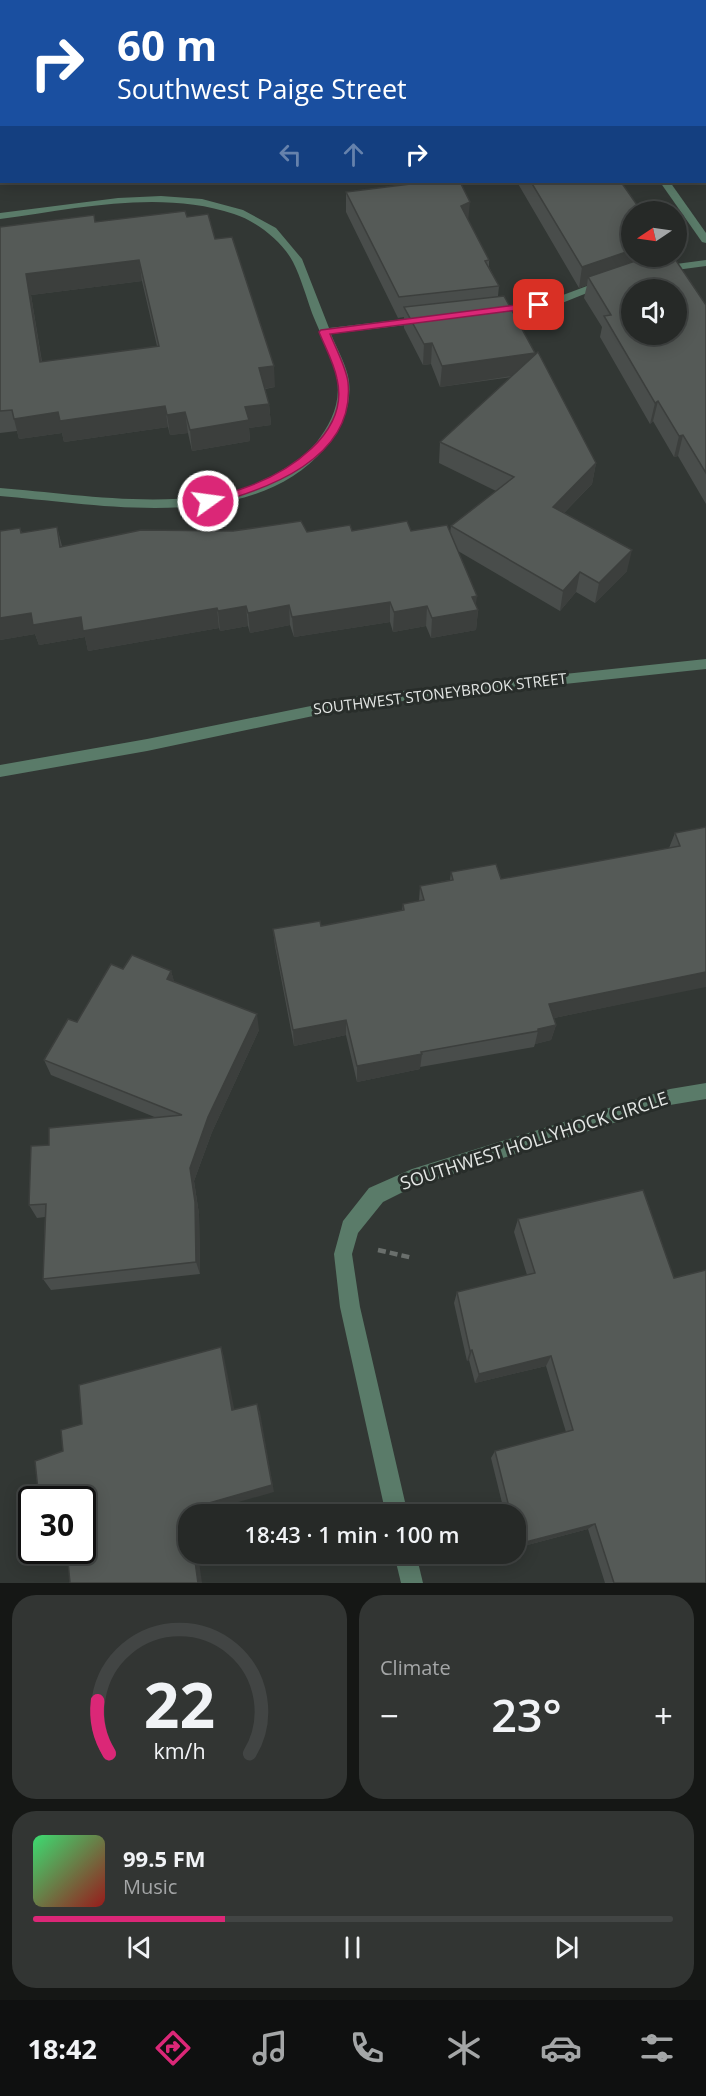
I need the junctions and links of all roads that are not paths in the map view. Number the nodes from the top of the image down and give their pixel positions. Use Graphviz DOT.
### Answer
graph roads {
  1 [pos="666,183"];
  2 [pos="0,216"];
  3 [pos="706,240"];
  4 [pos="706,263"];
  5 [pos="648,271"];
  6 [pos="617,279"];
  7 [pos="485,313"];
  8 [pos="439,318"];
  9 [pos="324,332"];
  10 [pos="0,492"];
  11 [pos="706,663"];
  12 [pos="0,771"];
  13 [pos="706,1091"];
  14 [pos="395,1504"];
  15 [pos="407,1564"];
  16 [pos="412,1583"];
  1 -- 3 [label="street"];
  2 -- 9 [label="street"];
  4 -- 5 [label="street"];
  6 -- 7 [label="street"];
  8 -- 9 [label="street"];
  9 -- 10 [label="street"];
  11 -- 12 [label="street, SOUTHWEST STONEYBROOK STREET"];
  13 -- 14 [label="street, SOUTHWEST HOLLYHOCK CIRCLE"];
  15 -- 16 [label="street"];
}
